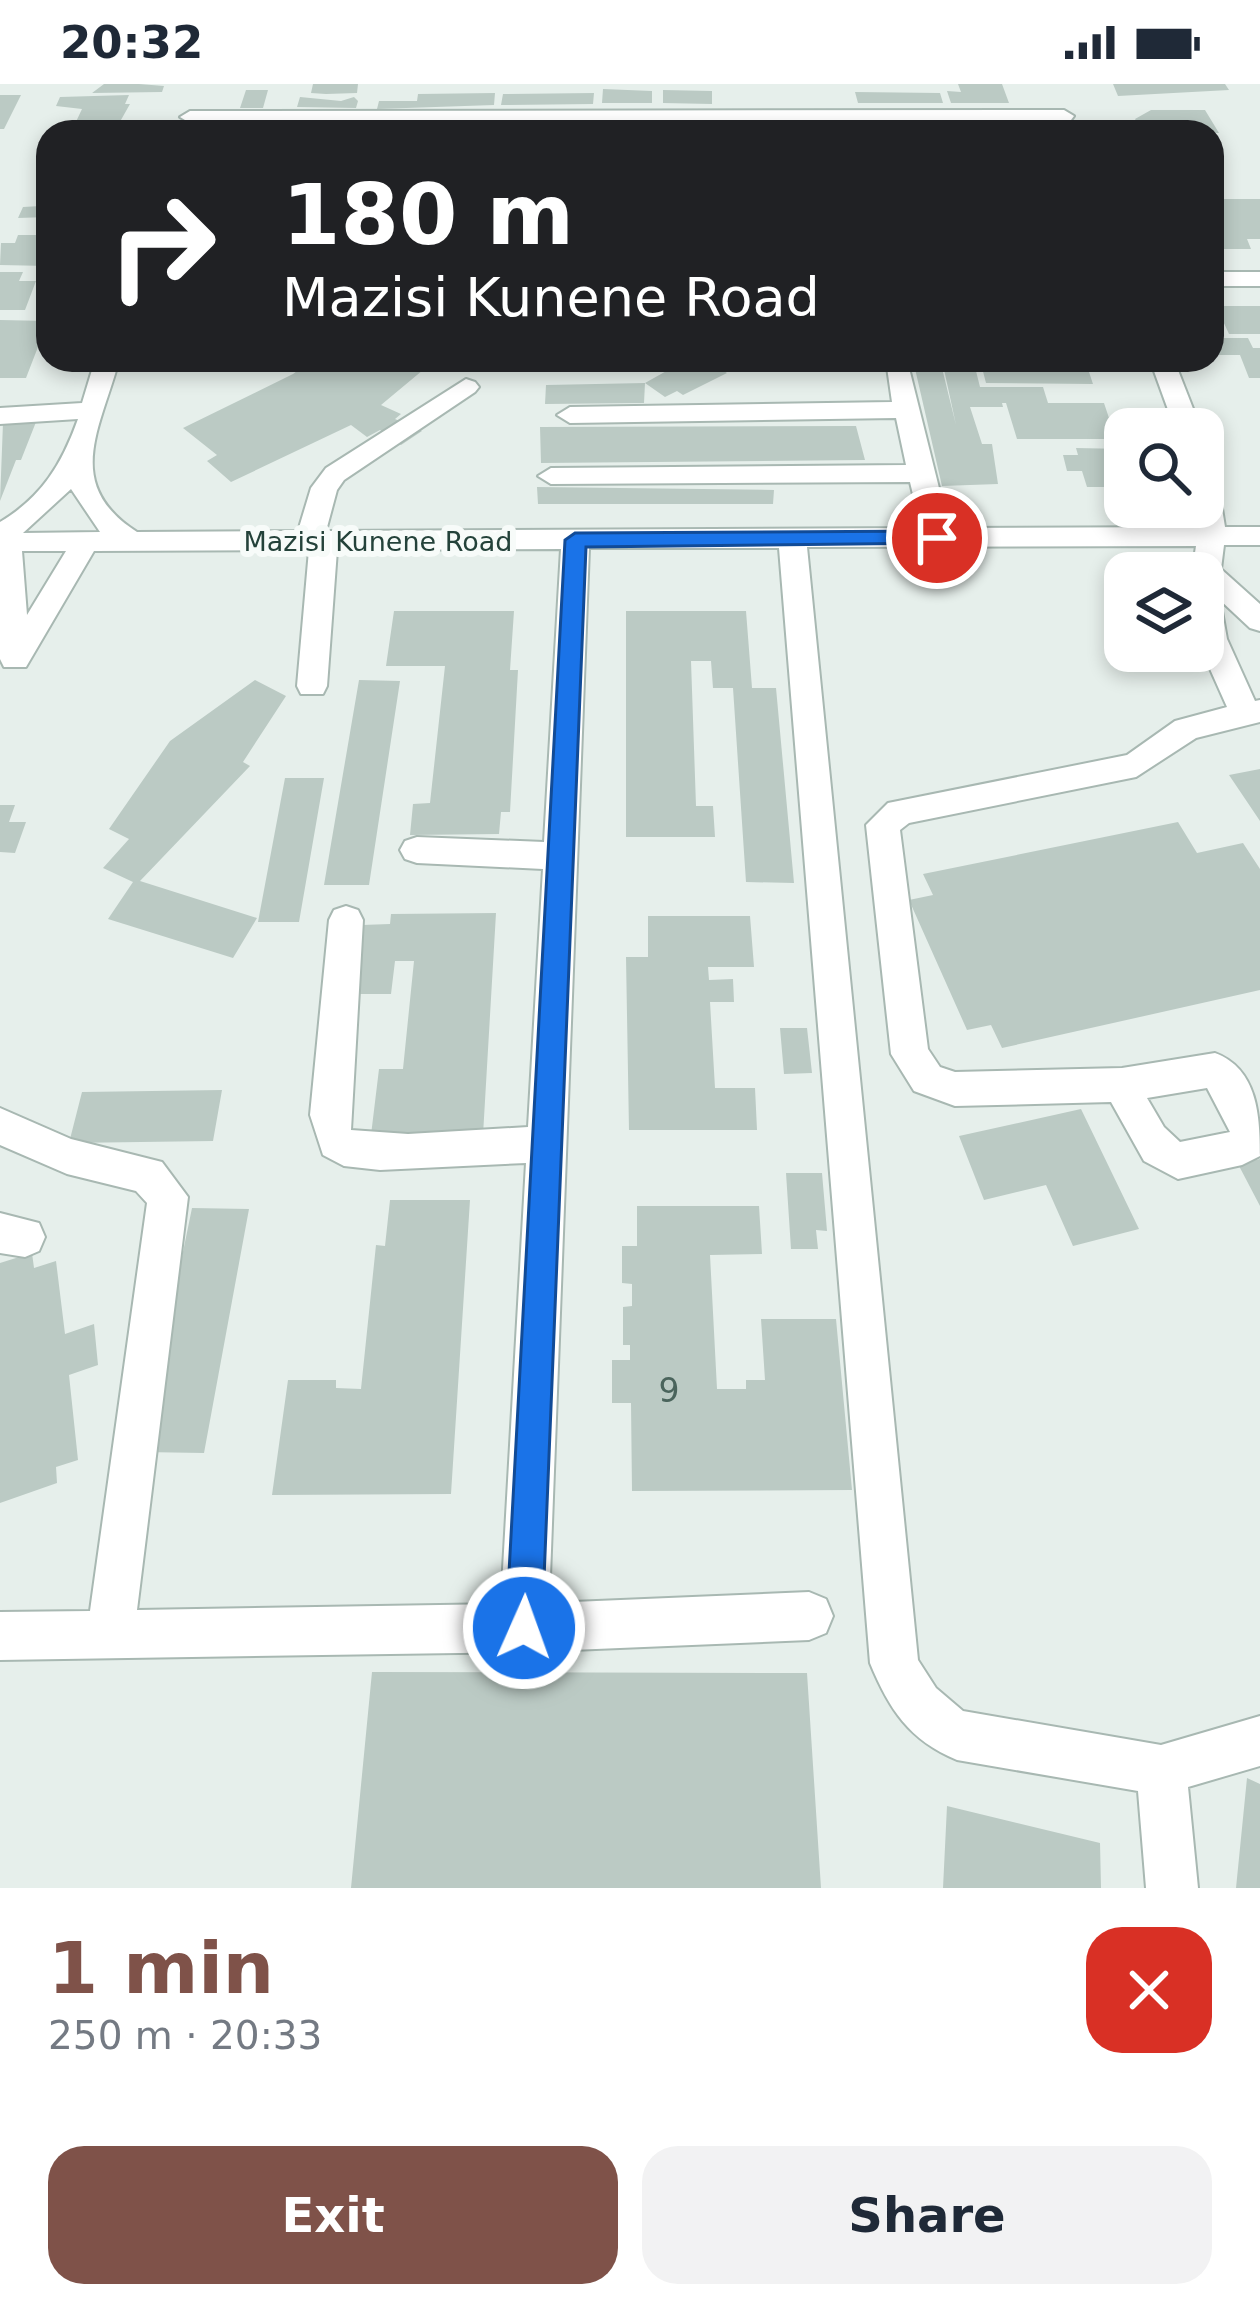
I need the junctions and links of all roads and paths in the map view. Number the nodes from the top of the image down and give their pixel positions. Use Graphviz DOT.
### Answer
graph roads {
  1 [pos="190,116"];
  2 [pos="1065,116"];
  3 [pos="336,120"];
  4 [pos="774,120"];
  5 [pos="1224,279"];
  6 [pos="1260,279"];
  7 [pos="103,372"];
  8 [pos="898,372"];
  9 [pos="1167,372"];
  10 [pos="466,386"];
  11 [pos="1180,408"];
  12 [pos="92,410"];
  13 [pos="907,410"];
  14 [pos="0,416"];
  15 [pos="571,416"];
  16 [pos="77,464"];
  17 [pos="922,472"];
  18 [pos="551,476"];
  19 [pos="1214,528"];
  20 [pos="1214,536"];
  21 [pos="1260,536"];
  22 [pos="937,538"];
  23 [pos="2,539"];
  24 [pos="792,539"];
  25 [pos="575,540"];
  26 [pos="316,541"];
  27 [pos="85,542"];
  28 [pos="133,542"];
  29 [pos="1211,552"];
  30 [pos="1224,588"];
  31 [pos="12,609"];
  32 [pos="46,609"];
  33 [pos="1260,621"];
  34 [pos="15,659"];
  35 [pos="1224,667"];
  36 [pos="312,686"];
  37 [pos="0,690"];
  38 [pos="1253,713"];
  39 [pos="418,850"];
  40 [pos="560,856"];
  41 [pos="346,920"];
  42 [pos="1122,1085"];
  43 [pos="0,1126"];
  44 [pos="547,1144"];
  45 [pos="809,1616"];
  46 [pos="524,1628"];
  47 [pos="0,1636"];
  48 [pos="110,1636"];
  49 [pos="1260,1741"];
  50 [pos="1161,1770"];
  51 [pos="1172,1888"];
  1 -- 3 [label="street"];
  2 -- 4 [label="street"];
  5 -- 6 [label="street"];
  7 -- 12 [label="street"];
  8 -- 13 [label="street"];
  9 -- 11 [label="street"];
  10 -- 26 [label="street"];
  12 -- 14 [label="street"];
  12 -- 16 [label="street"];
  13 -- 15 [label="street"];
  13 -- 17 [label="street"];
  16 -- 23 [label="street"];
  16 -- 28 [label="street"];
  17 -- 18 [label="street"];
  17 -- 22 [label="street"];
  19 -- 20 [label="street"];
  20 -- 21 [label="street, Mazisi Kunene Road"];
  20 -- 22 [label="street, Mazisi Kunene Road"];
  20 -- 29 [label="street"];
  22 -- 24 [label="street, Mazisi Kunene Road"];
  23 -- 27 [label="street, Mazisi Kunene Road"];
  23 -- 31 [label="street"];
  24 -- 25 [label="street, Mazisi Kunene Road"];
  24 -- 50 [label="street"];
  25 -- 26 [label="street, Mazisi Kunene Road"];
  25 -- 40 [label="street"];
  26 -- 28 [label="street, Mazisi Kunene Road"];
  26 -- 36 [label="street"];
  27 -- 28 [label="street, Mazisi Kunene Road"];
  27 -- 32 [label="street"];
  30 -- 33 [label="street"];
  31 -- 32 [label="street"];
  31 -- 34 [label="street"];
  32 -- 34 [label="street"];
  34 -- 37 [label="street"];
  35 -- 38 [label="street"];
  38 -- 42 [label="street"];
  39 -- 40 [label="street"];
  40 -- 44 [label="street"];
  41 -- 44 [label="street"];
  43 -- 48 [label="street"];
  44 -- 46 [label="street"];
  45 -- 46 [label="street"];
  46 -- 48 [label="street"];
  47 -- 48 [label="street"];
  49 -- 50 [label="street"];
  50 -- 51 [label="street"];
}
